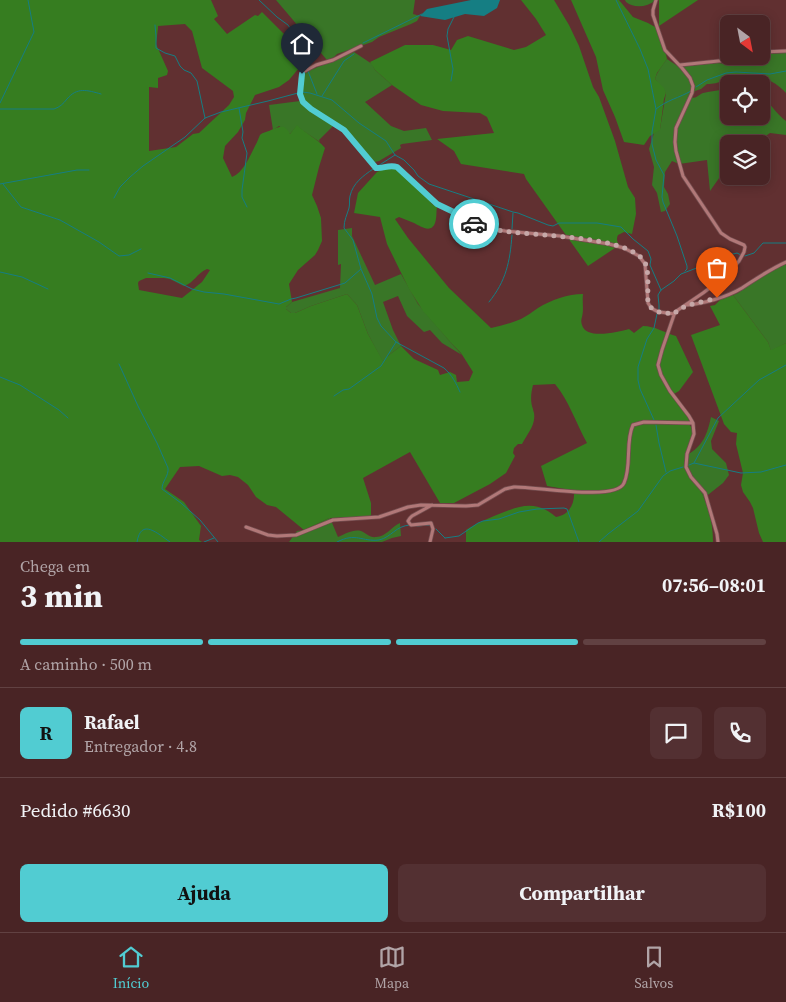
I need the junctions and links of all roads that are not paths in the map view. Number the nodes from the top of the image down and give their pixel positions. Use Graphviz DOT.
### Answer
graph roads {
  1 [pos="656,0"];
  2 [pos="361,46"];
  3 [pos="786,51"];
  4 [pos="770,52"];
  5 [pos="720,61"];
  6 [pos="679,65"];
  7 [pos="786,262"];
  8 [pos="685,305"];
  9 [pos="674,314"];
  10 [pos="693,423"];
  11 [pos="432,504"];
  12 [pos="246,527"];
  13 [pos="430,542"];
  14 [pos="718,542"];
  1 -- 6 [label="street"];
  2 -- 9 [label="street"];
  3 -- 4 [label="street"];
  5 -- 6 [label="street"];
  6 -- 8 [label="street"];
  7 -- 8 [label="street"];
  8 -- 9 [label="street"];
  9 -- 10 [label="street"];
  10 -- 11 [label="street"];
  10 -- 14 [label="street"];
  11 -- 12 [label="street"];
  11 -- 13 [label="street"];
}
